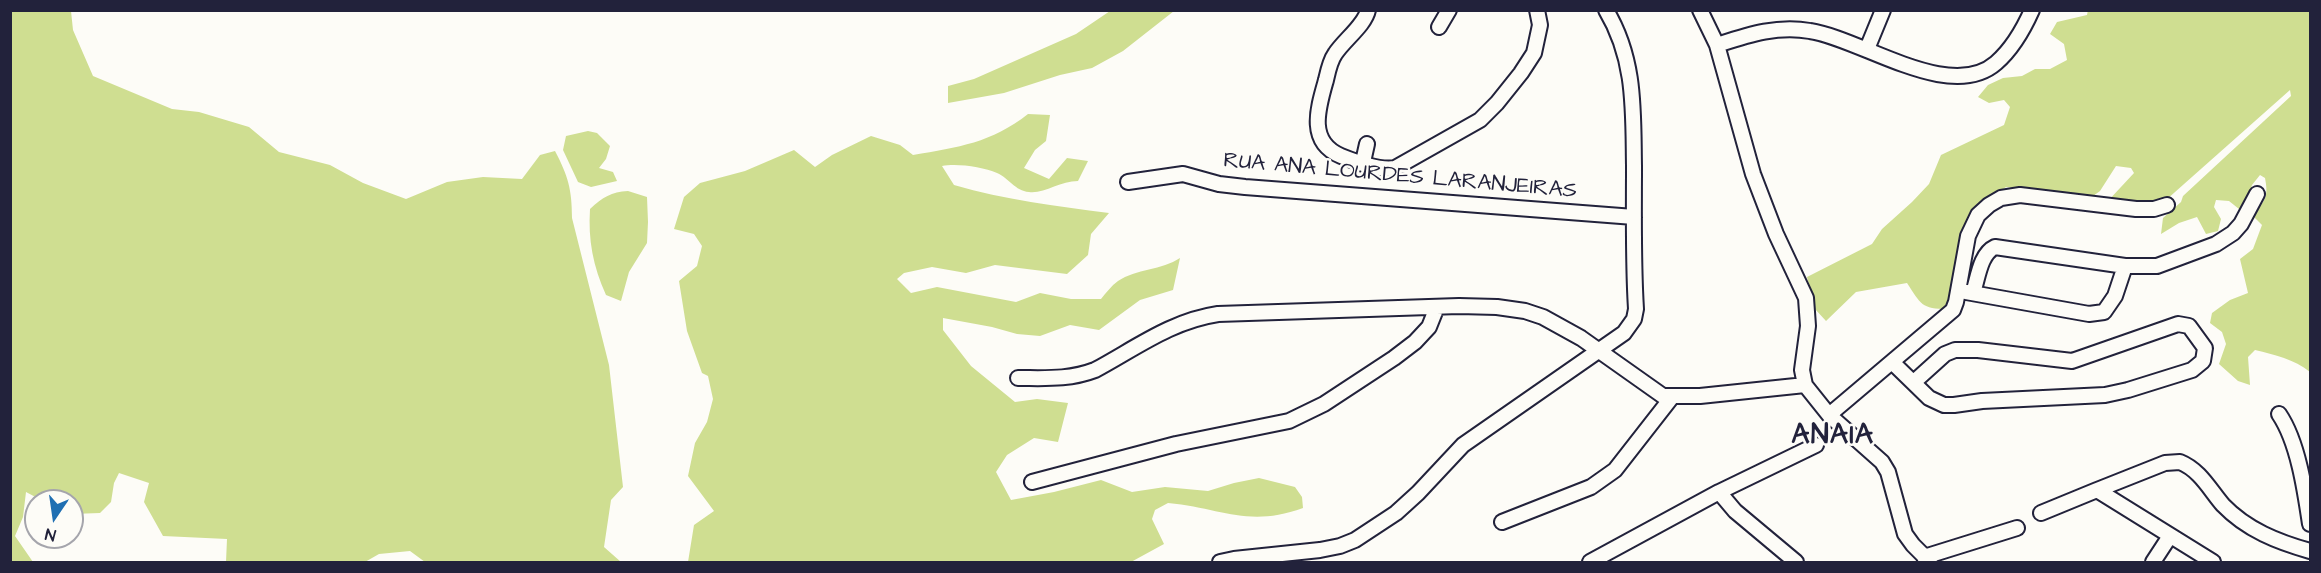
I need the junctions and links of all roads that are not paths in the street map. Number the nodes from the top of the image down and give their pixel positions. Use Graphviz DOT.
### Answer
graph roads {
  1 [pos="1368,10"];
  2 [pos="1449,10"];
  3 [pos="1537,10"];
  4 [pos="1606,10"];
  5 [pos="1700,10"];
  6 [pos="1883,10"];
  7 [pos="2032,10"];
  8 [pos="1438,27"];
  9 [pos="1717,45"];
  10 [pos="1867,49"];
  11 [pos="1367,144"];
  12 [pos="1363,162"];
  13 [pos="1128,182"];
  14 [pos="2257,194"];
  15 [pos="2167,205"];
  16 [pos="1634,217"];
  17 [pos="2125,266"];
  18 [pos="1958,290"];
  19 [pos="1973,293"];
  20 [pos="1437,307"];
  21 [pos="1599,350"];
  22 [pos="1892,362"];
  23 [pos="1018,378"];
  24 [pos="1914,382"];
  25 [pos="1805,385"];
  26 [pos="1671,397"];
  27 [pos="2279,414"];
  28 [pos="1829,415"];
  29 [pos="1815,445"];
  30 [pos="1032,482"];
  31 [pos="2097,490"];
  32 [pos="1719,492"];
  33 [pos="2041,513"];
  34 [pos="1502,522"];
  35 [pos="2310,524"];
  36 [pos="2017,528"];
  37 [pos="2170,536"];
  38 [pos="2310,551"];
  39 [pos="1927,560"];
  40 [pos="1220,562"];
  41 [pos="1590,562"];
  42 [pos="1793,562"];
  43 [pos="2153,562"];
  44 [pos="2213,562"];
  1 -- 12 [label="street"];
  2 -- 8 [label="street"];
  3 -- 12 [label="street"];
  4 -- 16 [label="street"];
  5 -- 9 [label="street"];
  6 -- 10 [label="street"];
  7 -- 10 [label="street"];
  9 -- 10 [label="street"];
  9 -- 25 [label="street"];
  11 -- 12 [label="street"];
  13 -- 16 [label="street, RUA ANA LOURDES LARANJEIRAS"];
  14 -- 17 [label="street"];
  15 -- 18 [label="street"];
  16 -- 21 [label="street"];
  17 -- 19 [label="street"];
  17 -- 19 [label="street"];
  18 -- 19 [label="street"];
  18 -- 22 [label="street"];
  20 -- 21 [label="street"];
  20 -- 23 [label="street"];
  20 -- 30 [label="street"];
  21 -- 26 [label="street"];
  21 -- 40 [label="street"];
  22 -- 24 [label="street"];
  22 -- 28 [label="street"];
  24 -- 24 [label="street"];
  25 -- 26 [label="street"];
  25 -- 28 [label="street"];
  26 -- 34 [label="street"];
  27 -- 35 [label="street"];
  28 -- 39 [label="street"];
  29 -- 32 [label="street"];
  31 -- 33 [label="street"];
  31 -- 37 [label="street"];
  31 -- 38 [label="street"];
  32 -- 41 [label="street"];
  32 -- 42 [label="street"];
  36 -- 39 [label="street"];
  37 -- 43 [label="street"];
  37 -- 44 [label="street"];
}
